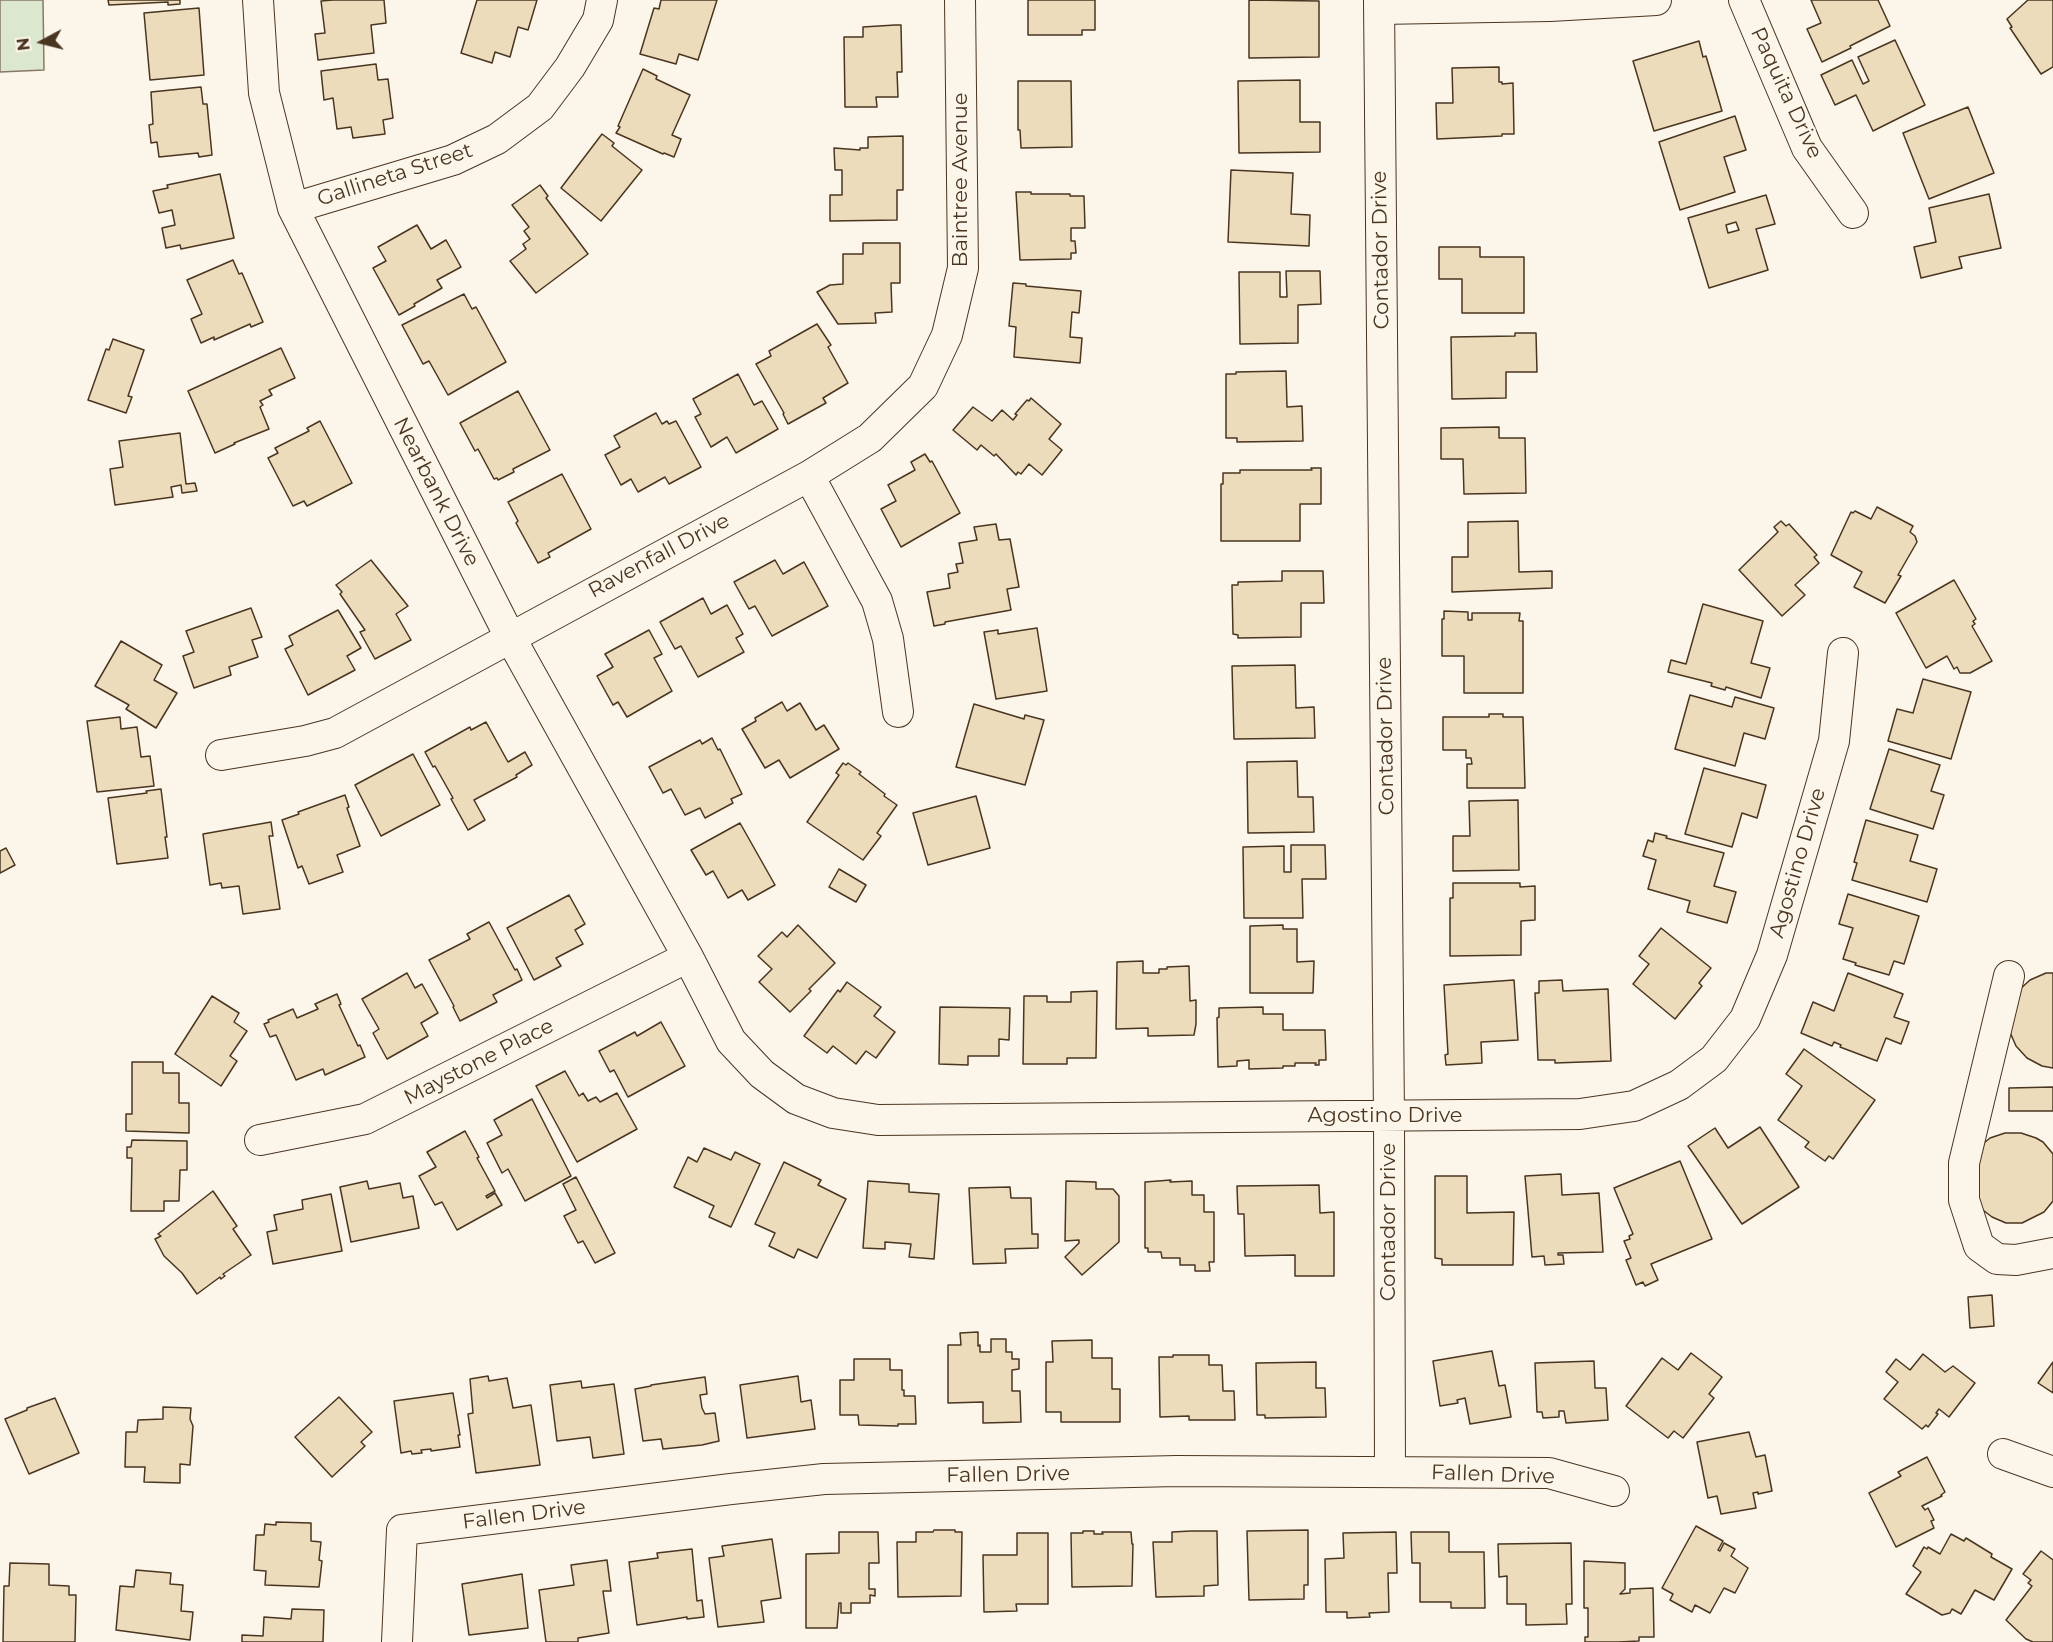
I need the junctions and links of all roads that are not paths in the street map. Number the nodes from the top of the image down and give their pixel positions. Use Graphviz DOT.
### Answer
graph roads {
  1 [pos="258,0"];
  2 [pos="602,0"];
  3 [pos="960,0"];
  4 [pos="1656,0"];
  5 [pos="1744,0"];
  6 [pos="1379,4"];
  7 [pos="293,208"];
  8 [pos="1853,213"];
  9 [pos="809,476"];
  10 [pos="510,637"];
  11 [pos="1843,653"];
  12 [pos="898,712"];
  13 [pos="221,755"];
  14 [pos="688,957"];
  15 [pos="2009,976"];
  16 [pos="1389,1115"];
  17 [pos="260,1140"];
  18 [pos="2053,1252"];
  19 [pos="2003,1454"];
  20 [pos="1390,1472"];
  21 [pos="2053,1472"];
  22 [pos="1614,1491"];
  23 [pos="397,1642"];
  1 -- 7 [label="street, Nearbank Drive"];
  2 -- 7 [label="street, Gallineta Street"];
  3 -- 9 [label="street, Baintree Avenue"];
  4 -- 6 [label="street"];
  5 -- 8 [label="street, Paquita Drive"];
  6 -- 16 [label="street, Contador Drive"];
  7 -- 10 [label="street, Nearbank Drive"];
  9 -- 10 [label="street, Ravenfall Drive"];
  9 -- 12 [label="street"];
  10 -- 13 [label="street, Ravenfall Drive"];
  10 -- 14 [label="street, Nearbank Drive"];
  11 -- 16 [label="street, Agostino Drive"];
  14 -- 16 [label="street, Agostino Drive"];
  14 -- 17 [label="street, Maystone Place"];
  15 -- 18 [label="street"];
  16 -- 20 [label="street, Contador Drive"];
  19 -- 21 [label="street"];
  20 -- 22 [label="street, Fallen Drive"];
  20 -- 23 [label="street, Fallen Drive"];
}
